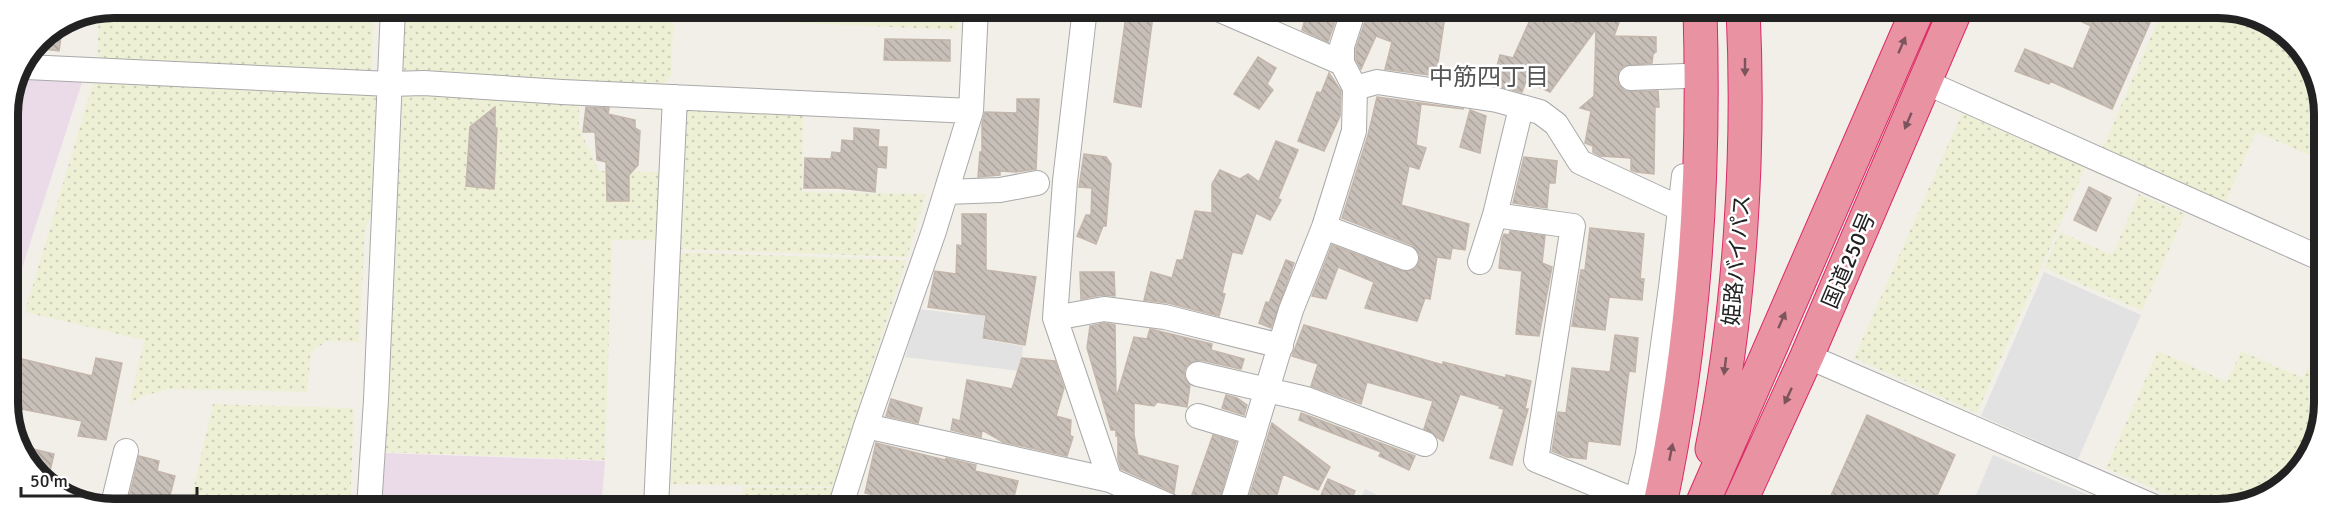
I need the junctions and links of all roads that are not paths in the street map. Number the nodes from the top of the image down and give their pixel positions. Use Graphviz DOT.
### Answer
graph roads {
  1 [pos="393,18"];
  2 [pos="976,18"];
  3 [pos="1084,18"];
  4 [pos="1240,18"];
  5 [pos="1351,18"];
  6 [pos="1684,18"];
  7 [pos="1700,18"];
  8 [pos="1743,18"];
  9 [pos="1914,18"];
  10 [pos="1952,18"];
  11 [pos="1342,63"];
  12 [pos="31,67"];
  13 [pos="1685,76"];
  14 [pos="1631,78"];
  15 [pos="1924,82"];
  16 [pos="390,84"];
  17 [pos="1355,88"];
  18 [pos="675,97"];
  19 [pos="1521,108"];
  20 [pos="971,111"];
  21 [pos="1037,183"];
  22 [pos="946,192"];
  23 [pos="1682,209"];
  24 [pos="1495,215"];
  25 [pos="1324,227"];
  26 [pos="2314,255"];
  27 [pos="1406,258"];
  28 [pos="1480,262"];
  29 [pos="1055,318"];
  30 [pos="1281,346"];
  31 [pos="1807,356"];
  32 [pos="1198,374"];
  33 [pos="1267,390"];
  34 [pos="1198,416"];
  35 [pos="866,426"];
  36 [pos="1254,433"];
  37 [pos="1425,444"];
  38 [pos="126,451"];
  39 [pos="1110,480"];
  40 [pos="114,499"];
  41 [pos="370,499"];
  42 [pos="656,499"];
  43 [pos="843,499"];
  44 [pos="1153,499"];
  45 [pos="1234,499"];
  46 [pos="1627,499"];
  47 [pos="1644,499"];
  48 [pos="1646,499"];
  49 [pos="1702,499"];
  50 [pos="1704,499"];
  51 [pos="1742,499"];
  52 [pos="2136,499"];
  1 -- 16 [label="street"];
  2 -- 20 [label="street"];
  3 -- 29 [label="street"];
  4 -- 11 [label="street"];
  5 -- 11 [label="street"];
  6 -- 13 [label="street"];
  48 -- 7 [label="highway, 姫路バイパス, one-way"];
  8 -- 49 [label="highway, 姫路バイパス, one-way"];
  50 -- 9 [label="highway, 国道250号, one-way"];
  10 -- 15 [label="highway, 国道250号"];
  11 -- 17 [label="street"];
  12 -- 16 [label="street"];
  13 -- 14 [label="street"];
  13 -- 23 [label="street"];
  15 -- 26 [label="street"];
  15 -- 31 [label="highway, 国道250号, one-way"];
  16 -- 18 [label="street"];
  16 -- 41 [label="street"];
  17 -- 19 [label="street"];
  17 -- 25 [label="street"];
  18 -- 20 [label="street"];
  18 -- 42 [label="street"];
  19 -- 23 [label="street"];
  19 -- 24 [label="street"];
  20 -- 22 [label="street"];
  21 -- 22 [label="street"];
  22 -- 35 [label="street"];
  23 -- 47 [label="street"];
  24 -- 28 [label="street"];
  24 -- 46 [label="street"];
  25 -- 27 [label="street"];
  25 -- 30 [label="street"];
  29 -- 30 [label="street"];
  29 -- 39 [label="street"];
  30 -- 33 [label="street"];
  31 -- 51 [label="highway, 国道250号, one-way"];
  31 -- 52 [label="street"];
  32 -- 33 [label="street"];
  33 -- 36 [label="street"];
  33 -- 37 [label="street"];
  34 -- 36 [label="street"];
  35 -- 39 [label="street"];
  35 -- 43 [label="street"];
  36 -- 45 [label="street"];
  38 -- 40 [label="street"];
  39 -- 44 [label="street"];
}
